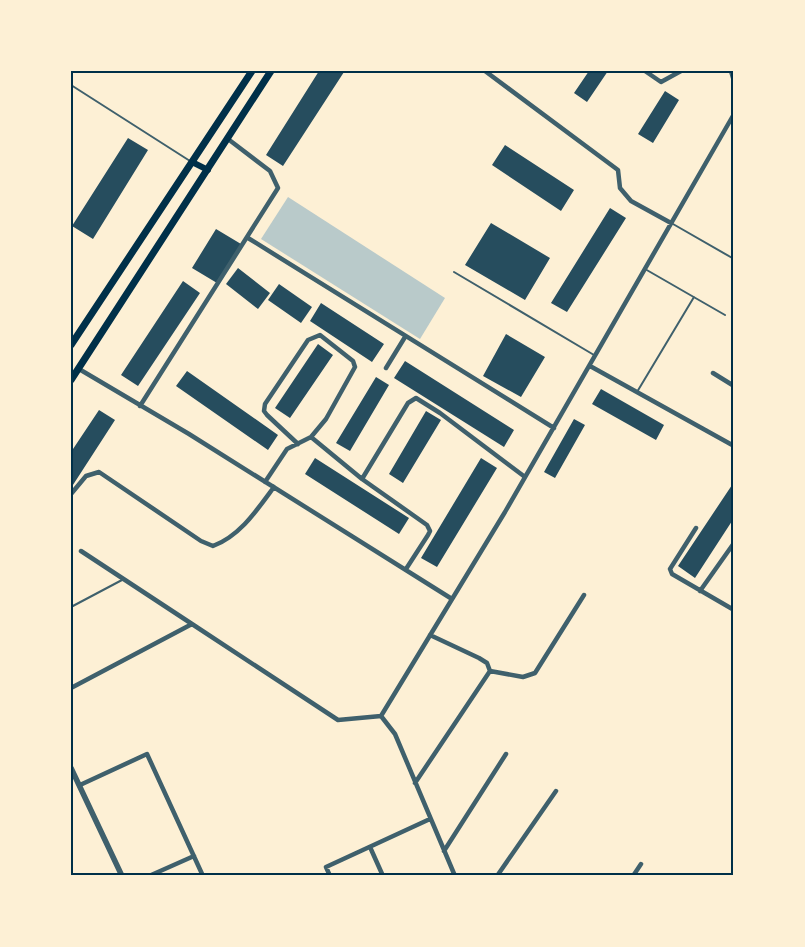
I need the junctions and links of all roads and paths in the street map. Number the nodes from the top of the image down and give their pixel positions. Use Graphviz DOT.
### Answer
graph roads {
  1 [pos="252,71"];
  2 [pos="271,71"];
  3 [pos="644,71"];
  4 [pos="681,71"];
  5 [pos="487,72"];
  6 [pos="71,85"];
  7 [pos="734,114"];
  8 [pos="228,139"];
  9 [pos="192,162"];
  10 [pos="208,170"];
  11 [pos="671,223"];
  12 [pos="248,238"];
  13 [pos="734,259"];
  14 [pos="645,269"];
  15 [pos="454,272"];
  16 [pos="694,297"];
  17 [pos="725,315"];
  18 [pos="405,336"];
  19 [pos="71,344"];
  20 [pos="594,355"];
  21 [pos="71,364"];
  22 [pos="590,366"];
  23 [pos="386,368"];
  24 [pos="79,369"];
  25 [pos="713,374"];
  26 [pos="71,380"];
  27 [pos="734,386"];
  28 [pos="637,392"];
  29 [pos="140,406"];
  30 [pos="554,428"];
  31 [pos="311,437"];
  32 [pos="298,444"];
  33 [pos="734,446"];
  34 [pos="525,477"];
  35 [pos="362,478"];
  36 [pos="265,482"];
  37 [pos="274,487"];
  38 [pos="71,494"];
  39 [pos="696,528"];
  40 [pos="734,543"];
  41 [pos="81,551"];
  42 [pos="406,569"];
  43 [pos="124,579"];
  44 [pos="700,591"];
  45 [pos="584,595"];
  46 [pos="452,599"];
  47 [pos="71,607"];
  48 [pos="734,610"];
  49 [pos="192,624"];
  50 [pos="430,636"];
  51 [pos="490,671"];
  52 [pos="71,688"];
  53 [pos="381,716"];
  54 [pos="506,754"];
  55 [pos="71,768"];
  56 [pos="415,783"];
  57 [pos="80,785"];
  58 [pos="556,791"];
  59 [pos="430,819"];
  60 [pos="370,847"];
  61 [pos="444,851"];
  62 [pos="194,856"];
  63 [pos="641,864"];
  64 [pos="122,876"];
  65 [pos="149,876"];
  66 [pos="203,876"];
  67 [pos="330,876"];
  68 [pos="383,876"];
  69 [pos="455,876"];
  70 [pos="496,876"];
  71 [pos="633,876"];
  1 -- 9 [label="main road"];
  2 -- 8 [label="main road"];
  3 -- 4 [label="street"];
  5 -- 11 [label="street"];
  6 -- 9 [label="lane"];
  7 -- 11 [label="street"];
  8 -- 10 [label="main road"];
  8 -- 12 [label="street"];
  9 -- 10 [label="main road"];
  9 -- 19 [label="main road"];
  10 -- 24 [label="main road"];
  11 -- 13 [label="lane"];
  11 -- 14 [label="street"];
  12 -- 18 [label="street"];
  12 -- 29 [label="street"];
  14 -- 16 [label="lane"];
  14 -- 20 [label="street"];
  15 -- 20 [label="lane"];
  16 -- 17 [label="lane"];
  16 -- 28 [label="lane"];
  18 -- 23 [label="street"];
  18 -- 30 [label="street"];
  20 -- 22 [label="street"];
  21 -- 24 [label="main road"];
  22 -- 28 [label="street"];
  22 -- 30 [label="street"];
  24 -- 26 [label="main road"];
  24 -- 29 [label="street"];
  25 -- 27 [label="street"];
  28 -- 33 [label="street"];
  29 -- 36 [label="street"];
  30 -- 34 [label="street"];
  31 -- 32 [label="street"];
  31 -- 32 [label="street"];
  31 -- 35 [label="street"];
  32 -- 36 [label="street"];
  34 -- 35 [label="street"];
  34 -- 46 [label="street"];
  35 -- 42 [label="street"];
  36 -- 37 [label="street"];
  37 -- 38 [label="street"];
  37 -- 42 [label="street"];
  39 -- 44 [label="street"];
  40 -- 44 [label="street"];
  41 -- 43 [label="street"];
  42 -- 46 [label="street"];
  43 -- 47 [label="lane"];
  43 -- 49 [label="street"];
  44 -- 48 [label="street"];
  45 -- 51 [label="street"];
  46 -- 50 [label="street"];
  49 -- 52 [label="street"];
  49 -- 53 [label="street"];
  50 -- 51 [label="street"];
  50 -- 53 [label="street"];
  51 -- 56 [label="street"];
  53 -- 56 [label="street"];
  54 -- 61 [label="street"];
  55 -- 57 [label="street"];
  56 -- 59 [label="street"];
  57 -- 62 [label="street"];
  57 -- 64 [label="street"];
  58 -- 70 [label="street"];
  59 -- 60 [label="street"];
  59 -- 61 [label="street"];
  60 -- 67 [label="street"];
  60 -- 68 [label="street"];
  61 -- 69 [label="street"];
  62 -- 65 [label="street"];
  62 -- 66 [label="street"];
  63 -- 71 [label="street"];
}
